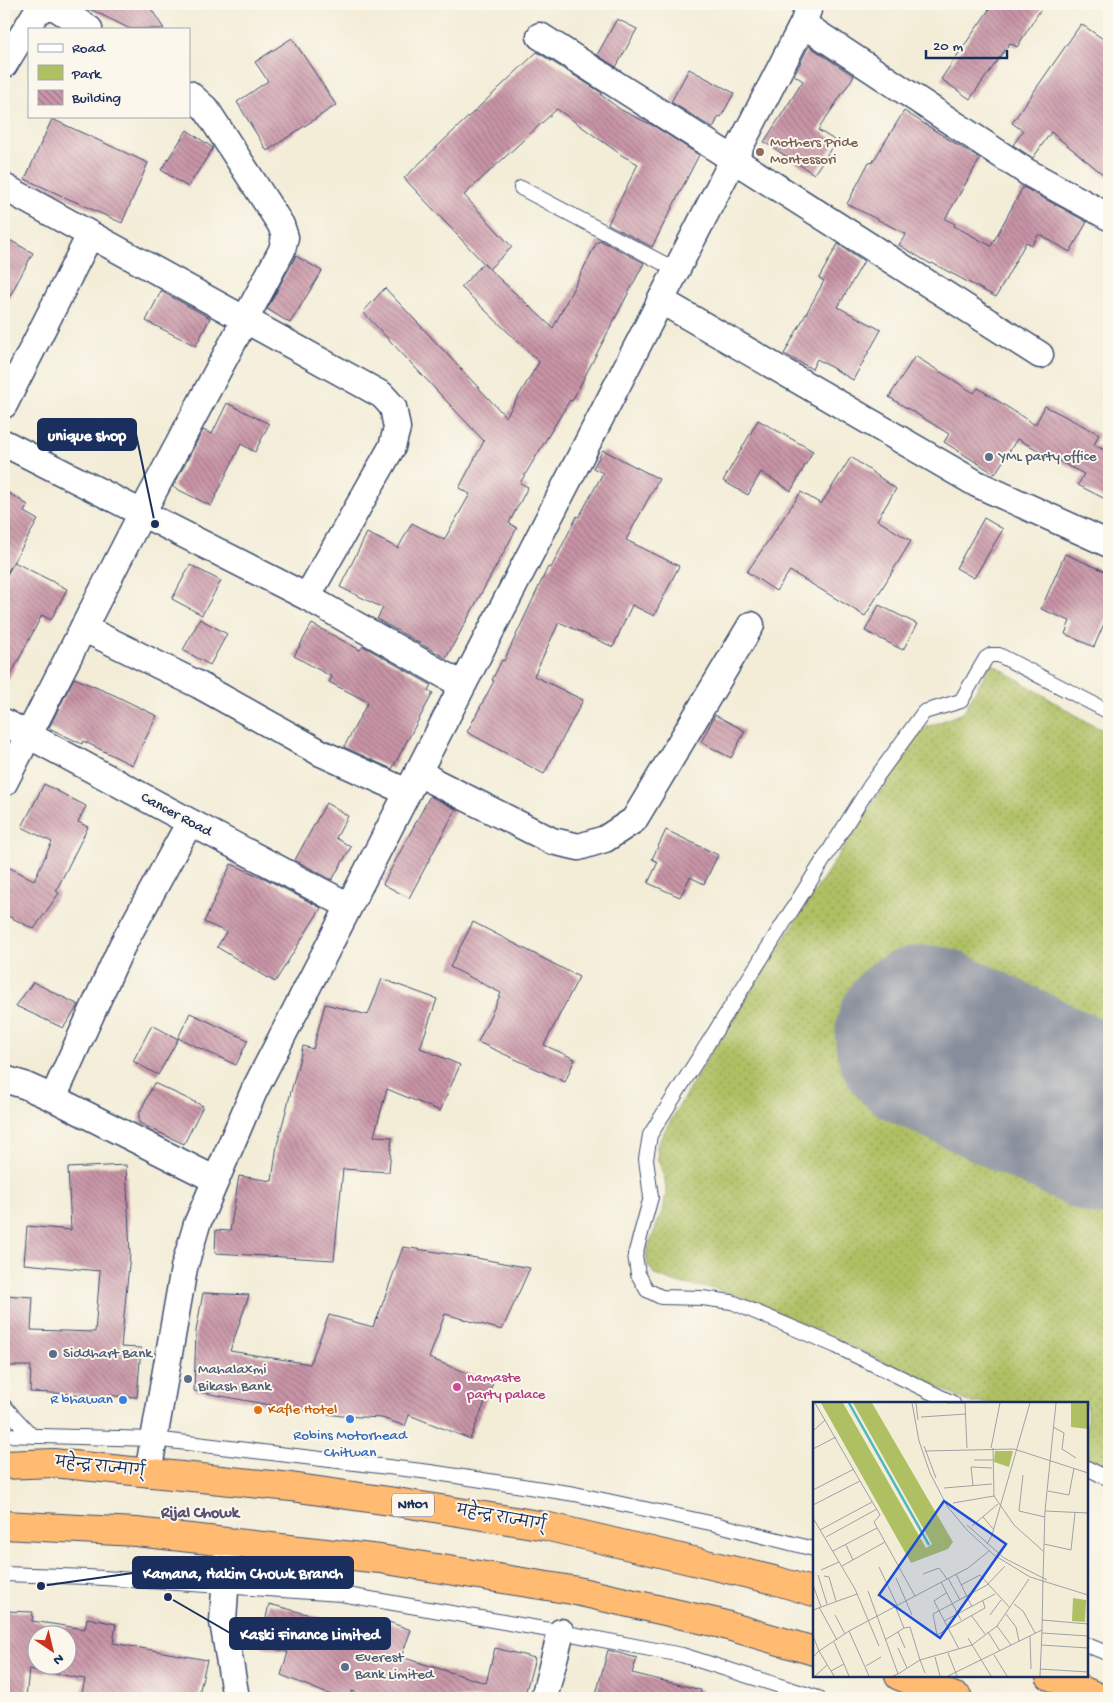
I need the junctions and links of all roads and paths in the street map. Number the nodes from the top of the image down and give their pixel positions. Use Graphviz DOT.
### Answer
graph roads {
  1 [pos="807,14"];
  2 [pos="87,28"];
  3 [pos="540,36"];
  4 [pos="4,65"];
  5 [pos="190,95"];
  6 [pos="732,159"];
  7 [pos="4,187"];
  8 [pos="521,188"];
  9 [pos="1109,217"];
  10 [pos="90,235"];
  11 [pos="676,270"];
  12 [pos="660,300"];
  13 [pos="244,320"];
  14 [pos="1040,355"];
  15 [pos="4,405"];
  16 [pos="4,443"];
  17 [pos="142,513"];
  18 [pos="1109,544"];
  19 [pos="307,597"];
  20 [pos="751,625"];
  21 [pos="83,628"];
  22 [pos="462,686"];
  23 [pos="1109,712"];
  24 [pos="4,722"];
  25 [pos="28,734"];
  26 [pos="412,782"];
  27 [pos="4,784"];
  28 [pos="190,822"];
  29 [pos="349,906"];
  30 [pos="4,1079"];
  31 [pos="53,1098"];
  32 [pos="216,1180"];
  33 [pos="951,1402"];
  34 [pos="4,1406"];
  35 [pos="4,1435"];
  36 [pos="32,1436"];
  37 [pos="154,1439"];
  38 [pos="4,1465"];
  39 [pos="1088,1468"];
  40 [pos="148,1473"];
  41 [pos="1109,1479"];
  42 [pos="4,1525"];
  43 [pos="228,1542"];
  44 [pos="813,1549"];
  45 [pos="4,1574"];
  46 [pos="224,1585"];
  47 [pos="813,1592"];
  48 [pos="561,1632"];
  49 [pos="1088,1645"];
  50 [pos="813,1651"];
  51 [pos="1109,1654"];
  52 [pos="902,1677"];
  53 [pos="1052,1677"];
  54 [pos="236,1698"];
  55 [pos="544,1698"];
  56 [pos="818,1698"];
  57 [pos="958,1698"];
  58 [pos="1100,1698"];
  1 -- 6 [label="street"];
  1 -- 9 [label="street"];
  2 -- 4 [label="street"];
  3 -- 6 [label="street"];
  5 -- 13 [label="street"];
  6 -- 11 [label="street"];
  6 -- 14 [label="street"];
  7 -- 10 [label="street"];
  8 -- 11 [label="lane"];
  10 -- 13 [label="street"];
  10 -- 15 [label="street"];
  11 -- 12 [label="street"];
  12 -- 18 [label="street"];
  12 -- 22 [label="street"];
  13 -- 17 [label="street"];
  13 -- 19 [label="street"];
  16 -- 17 [label="street"];
  17 -- 19 [label="street"];
  17 -- 21 [label="street"];
  19 -- 22 [label="street"];
  20 -- 26 [label="street"];
  21 -- 25 [label="street"];
  21 -- 26 [label="street"];
  22 -- 26 [label="street"];
  23 -- 33 [label="lane"];
  24 -- 25 [label="street, Cancer Road"];
  25 -- 27 [label="street"];
  25 -- 28 [label="street, Cancer Road"];
  26 -- 29 [label="street"];
  28 -- 29 [label="street, Cancer Road"];
  28 -- 31 [label="street"];
  29 -- 32 [label="street"];
  30 -- 31 [label="street"];
  31 -- 32 [label="street"];
  32 -- 37 [label="street"];
  34 -- 36 [label="lane"];
  35 -- 36 [label="lane"];
  36 -- 37 [label="lane"];
  37 -- 40 [label="street"];
  37 -- 44 [label="lane"];
  38 -- 40 [label="highway, महेन्द्र राज्मार्ग् / NH01"];
  39 -- 41 [label="lane"];
  40 -- 47 [label="highway, महेन्द्र राज्मार्ग् / NH01"];
  42 -- 43 [label="highway"];
  43 -- 46 [label="street"];
  43 -- 50 [label="highway"];
  45 -- 46 [label="lane"];
  46 -- 48 [label="lane"];
  46 -- 54 [label="street"];
  48 -- 55 [label="street"];
  48 -- 56 [label="lane"];
  49 -- 51 [label="lane"];
  52 -- 57 [label="highway"];
  53 -- 58 [label="highway"];
}
